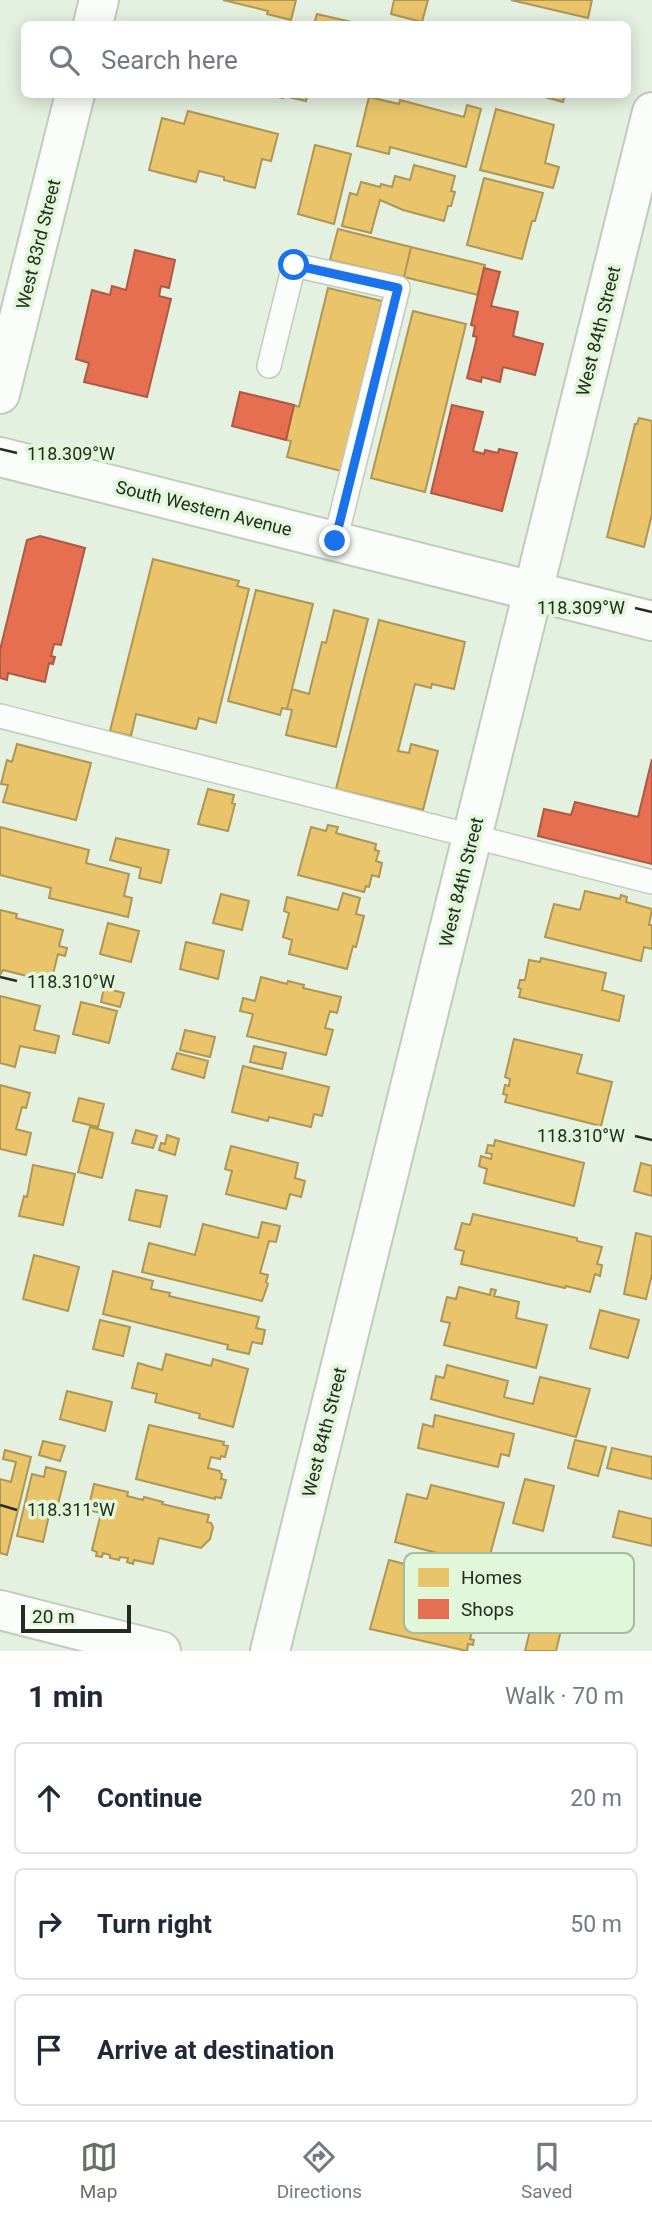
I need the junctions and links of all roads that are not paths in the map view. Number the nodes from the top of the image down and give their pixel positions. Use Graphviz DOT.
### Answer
graph roads {
  1 [pos="99,0"];
  2 [pos="94,21"];
  3 [pos="74,98"];
  4 [pos="652,112"];
  5 [pos="269,366"];
  6 [pos="0,394"];
  7 [pos="0,457"];
  8 [pos="335,541"];
  9 [pos="533,592"];
  10 [pos="652,621"];
  11 [pos="0,716"];
  12 [pos="472,838"];
  13 [pos="652,882"];
  14 [pos="0,1611"];
  15 [pos="162,1651"];
  16 [pos="270,1651"];
  1 -- 2 [label="street"];
  3 -- 6 [label="street, West 83rd Street"];
  4 -- 9 [label="street, West 84th Street"];
  5 -- 8 [label="lane"];
  7 -- 8 [label="street, South Western Avenue"];
  8 -- 9 [label="street, South Western Avenue"];
  9 -- 10 [label="street, South Western Avenue"];
  9 -- 12 [label="street, West 84th Street"];
  11 -- 12 [label="lane"];
  12 -- 13 [label="lane"];
  12 -- 16 [label="street, West 84th Street"];
  14 -- 15 [label="street"];
}
